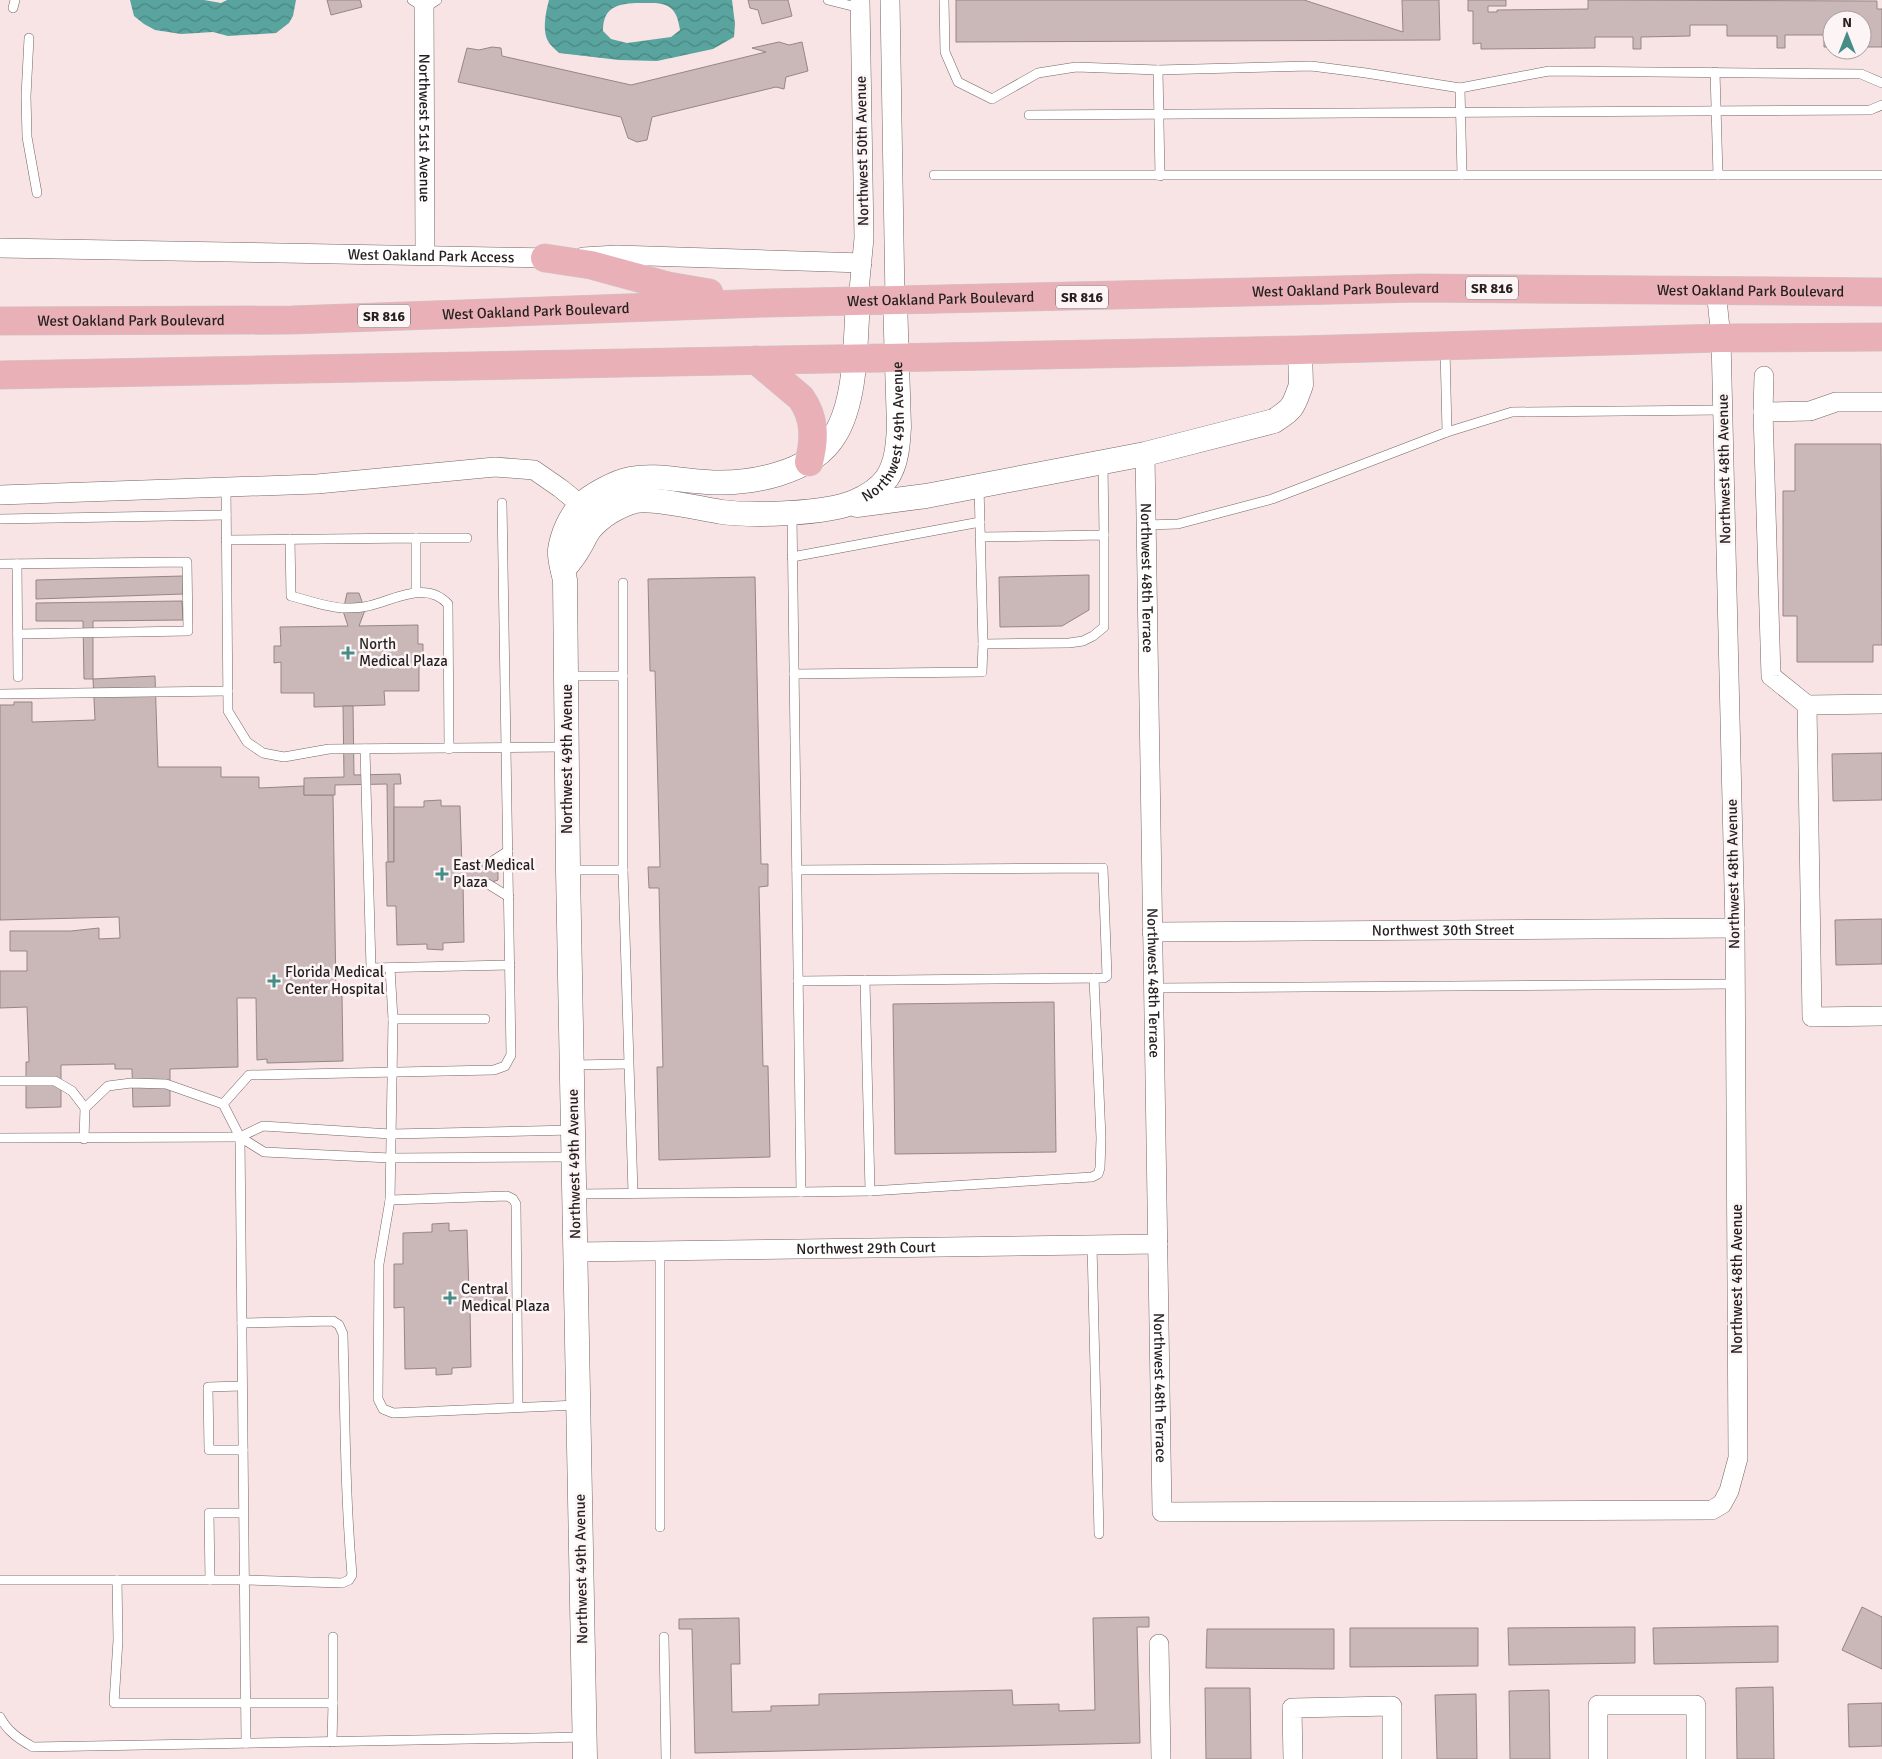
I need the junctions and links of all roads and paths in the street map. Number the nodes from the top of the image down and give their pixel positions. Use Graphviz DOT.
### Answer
graph roads {
  1 [pos="828,0"];
  2 [pos="890,0"];
  3 [pos="944,0"];
  4 [pos="425,2"];
  5 [pos="860,4"];
  6 [pos="29,38"];
  7 [pos="1158,70"];
  8 [pos="1714,72"];
  9 [pos="1882,84"];
  10 [pos="1460,88"];
  11 [pos="1882,106"];
  12 [pos="1716,111"];
  13 [pos="1460,113"];
  14 [pos="1159,114"];
  15 [pos="1029,115"];
  16 [pos="934,175"];
  17 [pos="1718,175"];
  18 [pos="1882,175"];
  19 [pos="1160,176"];
  20 [pos="1462,176"];
  21 [pos="37,193"];
  22 [pos="0,248"];
  23 [pos="424,255"];
  24 [pos="545,258"];
  25 [pos="862,263"];
  26 [pos="1716,290"];
  27 [pos="1882,292"];
  28 [pos="895,300"];
  29 [pos="858,301"];
  30 [pos="767,303"];
  31 [pos="0,321"];
  32 [pos="1882,337"];
  33 [pos="1721,338"];
  34 [pos="1445,345"];
  35 [pos="1300,350"];
  36 [pos="896,357"];
  37 [pos="854,358"];
  38 [pos="756,360"];
  39 [pos="0,375"];
  40 [pos="1764,376"];
  41 [pos="1882,402"];
  42 [pos="1722,410"];
  43 [pos="1763,412"];
  44 [pos="1447,432"];
  45 [pos="1145,454"];
  46 [pos="809,462"];
  47 [pos="1103,462"];
  48 [pos="979,486"];
  49 [pos="226,487"];
  50 [pos="0,495"];
  51 [pos="502,503"];
  52 [pos="581,505"];
  53 [pos="834,508"];
  54 [pos="792,512"];
  55 [pos="226,515"];
  56 [pos="0,519"];
  57 [pos="980,522"];
  58 [pos="1146,525"];
  59 [pos="1104,535"];
  60 [pos="980,537"];
  61 [pos="416,538"];
  62 [pos="467,538"];
  63 [pos="290,539"];
  64 [pos="226,540"];
  65 [pos="792,557"];
  66 [pos="0,564"];
  67 [pos="17,564"];
  68 [pos="563,570"];
  69 [pos="623,583"];
  70 [pos="416,592"];
  71 [pos="18,634"];
  72 [pos="983,644"];
  73 [pos="794,674"];
  74 [pos="567,676"];
  75 [pos="623,676"];
  76 [pos="18,677"];
  77 [pos="228,691"];
  78 [pos="0,694"];
  79 [pos="1882,704"];
  80 [pos="1807,705"];
  81 [pos="568,747"];
  82 [pos="365,749"];
  83 [pos="449,749"];
  84 [pos="506,749"];
  85 [pos="508,851"];
  86 [pos="488,864"];
  87 [pos="568,870"];
  88 [pos="623,870"];
  89 [pos="797,870"];
  90 [pos="488,884"];
  91 [pos="509,897"];
  92 [pos="1735,928"];
  93 [pos="1152,932"];
  94 [pos="510,965"];
  95 [pos="390,968"];
  96 [pos="1094,978"];
  97 [pos="864,980"];
  98 [pos="798,981"];
  99 [pos="1735,984"];
  100 [pos="1153,988"];
  101 [pos="1882,1016"];
  102 [pos="393,1018"];
  103 [pos="485,1018"];
  104 [pos="628,1064"];
  105 [pos="572,1065"];
  106 [pos="393,1072"];
  107 [pos="0,1081"];
  108 [pos="223,1104"];
  109 [pos="85,1108"];
  110 [pos="574,1130"];
  111 [pos="392,1134"];
  112 [pos="240,1137"];
  113 [pos="0,1138"];
  114 [pos="84,1139"];
  115 [pos="574,1157"];
  116 [pos="390,1158"];
  117 [pos="870,1191"];
  118 [pos="802,1192"];
  119 [pos="633,1193"];
  120 [pos="575,1194"];
  121 [pos="390,1200"];
  122 [pos="1158,1244"];
  123 [pos="1092,1246"];
  124 [pos="660,1251"];
  125 [pos="575,1252"];
  126 [pos="242,1323"];
  127 [pos="242,1386"];
  128 [pos="578,1405"];
  129 [pos="518,1407"];
  130 [pos="243,1450"];
  131 [pos="1162,1512"];
  132 [pos="243,1513"];
  133 [pos="660,1527"];
  134 [pos="1099,1534"];
  135 [pos="0,1580"];
  136 [pos="117,1580"];
  137 [pos="210,1580"];
  138 [pos="244,1580"];
  139 [pos="333,1637"];
  140 [pos="664,1637"];
  141 [pos="1159,1644"];
  142 [pos="245,1703"];
  143 [pos="333,1703"];
  144 [pos="0,1717"];
  145 [pos="332,1742"];
  146 [pos="246,1743"];
  147 [pos="585,1748"];
  148 [pos="666,1759"];
  149 [pos="1161,1759"];
  150 [pos="1293,1759"];
  151 [pos="1392,1759"];
  152 [pos="1598,1759"];
  153 [pos="1696,1759"];
  1 -- 5 [label="lane"];
  2 -- 28 [label="street, Northwest 50th Avenue"];
  3 -- 7 [label="lane"];
  4 -- 23 [label="street, Northwest 51st Avenue"];
  5 -- 25 [label="street, Northwest 50th Avenue"];
  6 -- 21 [label="lane"];
  7 -- 10 [label="lane"];
  7 -- 14 [label="lane"];
  8 -- 9 [label="lane"];
  8 -- 10 [label="lane"];
  8 -- 12 [label="lane"];
  10 -- 13 [label="lane"];
  11 -- 12 [label="lane"];
  12 -- 13 [label="lane"];
  12 -- 17 [label="lane"];
  13 -- 14 [label="lane"];
  13 -- 20 [label="lane"];
  14 -- 15 [label="lane"];
  14 -- 19 [label="lane"];
  16 -- 19 [label="lane"];
  17 -- 18 [label="lane"];
  17 -- 20 [label="lane"];
  19 -- 20 [label="lane"];
  22 -- 23 [label="street, West Oakland Park Access"];
  23 -- 24 [label="street, West Oakland Park Access"];
  24 -- 25 [label="street, West Oakland Park Access"];
  24 -- 30 [label="main road"];
  25 -- 29 [label="street, Northwest 50th Avenue"];
  26 -- 27 [label="main road, West Oakland Park Boulevard / SR 816"];
  26 -- 28 [label="main road, West Oakland Park Boulevard / SR 816"];
  26 -- 33 [label="street, Northwest 48th Avenue"];
  28 -- 29 [label="main road, West Oakland Park Boulevard / SR 816"];
  28 -- 36 [label="street, Northwest 49th Avenue"];
  29 -- 30 [label="main road, West Oakland Park Boulevard / SR 816"];
  29 -- 37 [label="street, Northwest 49th Avenue"];
  30 -- 31 [label="main road, West Oakland Park Boulevard / SR 816"];
  32 -- 33 [label="main road"];
  33 -- 34 [label="main road"];
  33 -- 42 [label="street, Northwest 48th Avenue"];
  34 -- 35 [label="main road"];
  34 -- 44 [label="lane"];
  35 -- 36 [label="main road"];
  35 -- 45 [label="street"];
  36 -- 37 [label="main road"];
  36 -- 53 [label="street, Northwest 49th Avenue"];
  37 -- 38 [label="main road"];
  37 -- 46 [label="street, Northwest 49th Avenue"];
  38 -- 39 [label="main road"];
  38 -- 46 [label="main road"];
  40 -- 43 [label="street"];
  41 -- 43 [label="street"];
  42 -- 44 [label="lane"];
  42 -- 92 [label="street, Northwest 48th Avenue"];
  43 -- 80 [label="street"];
  44 -- 58 [label="lane"];
  45 -- 47 [label="street"];
  45 -- 58 [label="street, Northwest 48th Terrace"];
  46 -- 52 [label="street, Northwest 49th Avenue"];
  47 -- 48 [label="street"];
  47 -- 59 [label="lane"];
  48 -- 53 [label="street"];
  48 -- 57 [label="lane"];
  49 -- 50 [label="street"];
  49 -- 52 [label="street"];
  49 -- 55 [label="lane"];
  51 -- 84 [label="lane"];
  52 -- 68 [label="street, Northwest 49th Avenue"];
  53 -- 54 [label="street, Northwest 49th Avenue"];
  54 -- 65 [label="lane"];
  54 -- 68 [label="street, Northwest 49th Avenue"];
  55 -- 56 [label="lane"];
  55 -- 64 [label="lane"];
  57 -- 60 [label="lane"];
  57 -- 65 [label="lane"];
  58 -- 93 [label="street, Northwest 48th Terrace"];
  59 -- 60 [label="lane"];
  59 -- 72 [label="lane"];
  60 -- 72 [label="lane"];
  61 -- 62 [label="lane"];
  61 -- 63 [label="lane"];
  61 -- 70 [label="lane"];
  63 -- 64 [label="lane"];
  63 -- 70 [label="lane"];
  64 -- 77 [label="lane"];
  65 -- 73 [label="lane"];
  66 -- 67 [label="lane"];
  67 -- 71 [label="lane"];
  67 -- 71 [label="lane"];
  68 -- 74 [label="street, Northwest 49th Avenue"];
  69 -- 75 [label="lane"];
  70 -- 83 [label="lane"];
  71 -- 76 [label="lane"];
  72 -- 73 [label="lane"];
  73 -- 89 [label="lane"];
  74 -- 75 [label="lane"];
  74 -- 81 [label="street, Northwest 49th Avenue"];
  75 -- 88 [label="lane"];
  77 -- 78 [label="lane"];
  77 -- 82 [label="lane"];
  79 -- 80 [label="street"];
  80 -- 101 [label="street"];
  81 -- 84 [label="lane"];
  81 -- 87 [label="street, Northwest 49th Avenue"];
  82 -- 83 [label="lane"];
  82 -- 95 [label="lane"];
  83 -- 84 [label="lane"];
  84 -- 85 [label="lane"];
  85 -- 86 [label="lane"];
  85 -- 91 [label="lane"];
  87 -- 88 [label="lane"];
  87 -- 105 [label="street, Northwest 49th Avenue"];
  88 -- 104 [label="lane"];
  89 -- 96 [label="lane"];
  89 -- 98 [label="lane"];
  90 -- 91 [label="lane"];
  91 -- 94 [label="lane"];
  92 -- 93 [label="street, Northwest 30th Street"];
  92 -- 99 [label="street, Northwest 48th Avenue"];
  93 -- 100 [label="street, Northwest 48th Terrace"];
  94 -- 95 [label="lane"];
  94 -- 106 [label="lane"];
  95 -- 102 [label="lane"];
  96 -- 97 [label="lane"];
  96 -- 117 [label="lane"];
  97 -- 98 [label="lane"];
  97 -- 117 [label="lane"];
  98 -- 118 [label="lane"];
  99 -- 100 [label="lane"];
  99 -- 131 [label="street, Northwest 48th Avenue"];
  100 -- 122 [label="street, Northwest 48th Terrace"];
  102 -- 103 [label="lane"];
  102 -- 106 [label="lane"];
  104 -- 105 [label="lane"];
  104 -- 119 [label="lane"];
  105 -- 110 [label="street, Northwest 49th Avenue"];
  106 -- 108 [label="lane"];
  106 -- 111 [label="lane"];
  107 -- 109 [label="lane"];
  108 -- 109 [label="lane"];
  108 -- 112 [label="lane"];
  109 -- 114 [label="lane"];
  110 -- 111 [label="lane"];
  110 -- 115 [label="street, Northwest 49th Avenue"];
  111 -- 112 [label="lane"];
  111 -- 116 [label="lane"];
  112 -- 114 [label="lane"];
  112 -- 116 [label="lane"];
  112 -- 126 [label="lane"];
  113 -- 114 [label="lane"];
  115 -- 116 [label="lane"];
  115 -- 120 [label="street, Northwest 49th Avenue"];
  116 -- 121 [label="lane"];
  117 -- 118 [label="lane"];
  118 -- 119 [label="lane"];
  119 -- 120 [label="lane"];
  120 -- 125 [label="street, Northwest 49th Avenue"];
  121 -- 129 [label="lane"];
  121 -- 129 [label="lane"];
  122 -- 123 [label="street, Northwest 29th Court"];
  122 -- 131 [label="street, Northwest 48th Terrace"];
  123 -- 124 [label="street, Northwest 29th Court"];
  123 -- 134 [label="lane"];
  124 -- 125 [label="street, Northwest 29th Court"];
  124 -- 133 [label="lane"];
  125 -- 128 [label="street, Northwest 49th Avenue"];
  126 -- 127 [label="lane"];
  126 -- 138 [label="lane"];
  127 -- 130 [label="lane"];
  127 -- 130 [label="lane"];
  128 -- 129 [label="lane"];
  128 -- 147 [label="street, Northwest 49th Avenue"];
  130 -- 132 [label="lane"];
  132 -- 137 [label="lane"];
  132 -- 138 [label="lane"];
  135 -- 136 [label="lane"];
  136 -- 137 [label="lane"];
  136 -- 142 [label="lane"];
  137 -- 138 [label="lane"];
  138 -- 142 [label="lane"];
  139 -- 143 [label="lane"];
  140 -- 148 [label="lane"];
  141 -- 149 [label="street"];
  142 -- 143 [label="lane"];
  142 -- 146 [label="lane"];
  143 -- 145 [label="lane"];
  144 -- 146 [label="lane"];
  145 -- 146 [label="lane"];
  145 -- 147 [label="lane"];
  150 -- 151 [label="street"];
  152 -- 153 [label="street"];
}
